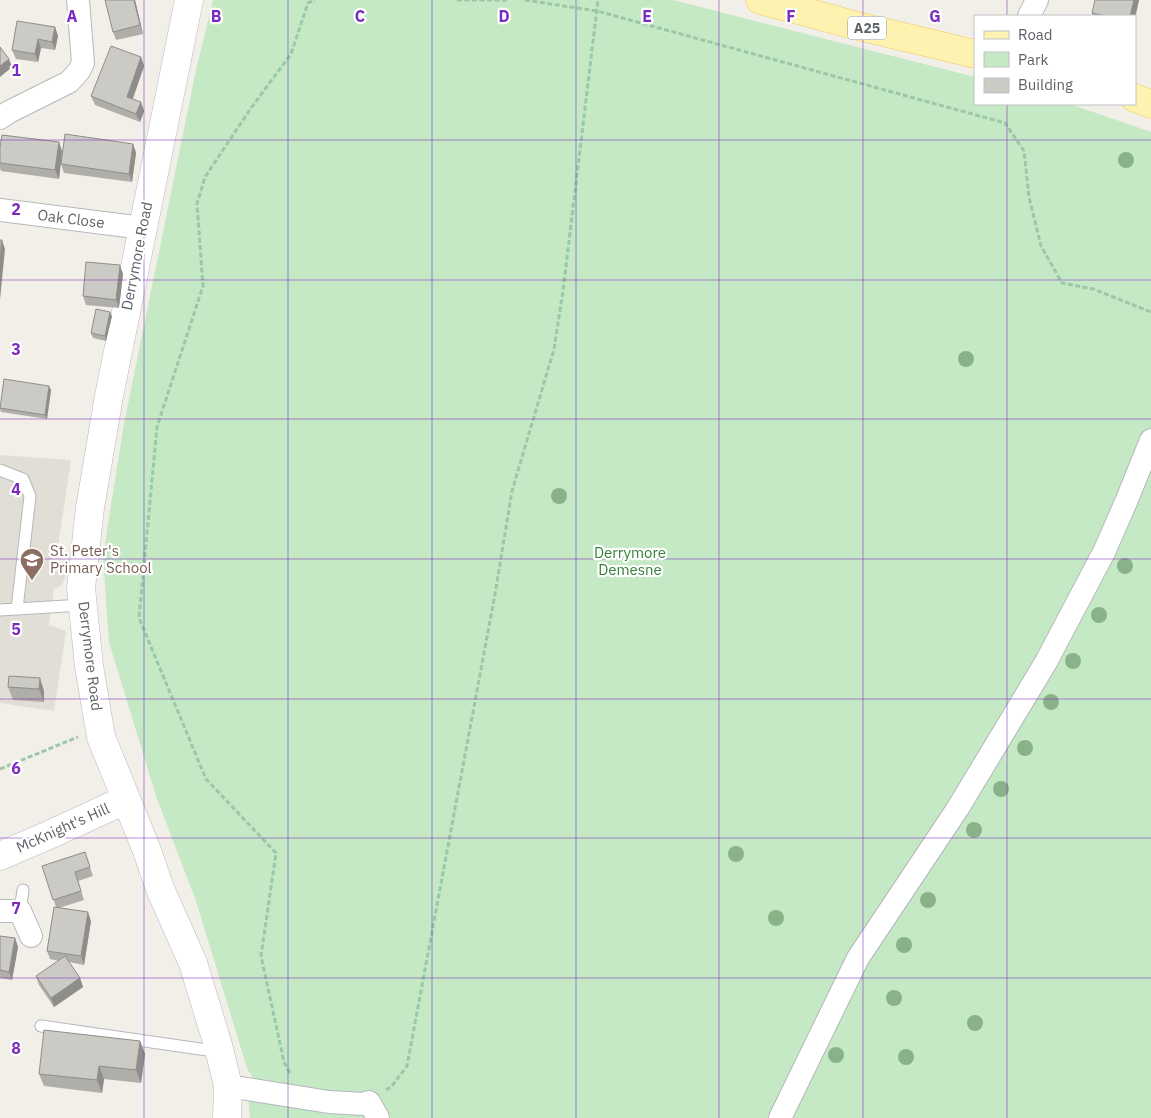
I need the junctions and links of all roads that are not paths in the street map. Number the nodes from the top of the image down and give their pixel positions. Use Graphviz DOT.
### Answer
graph roads {
  1 [pos="78,0"];
  2 [pos="189,0"];
  3 [pos="760,0"];
  4 [pos="1037,0"];
  5 [pos="1030,15"];
  6 [pos="974,54"];
  7 [pos="1136,98"];
  8 [pos="1151,104"];
  9 [pos="0,118"];
  10 [pos="0,210"];
  11 [pos="143,228"];
  12 [pos="1151,440"];
  13 [pos="0,470"];
  14 [pos="82,605"];
  15 [pos="18,608"];
  16 [pos="0,610"];
  17 [pos="125,800"];
  18 [pos="0,856"];
  19 [pos="14,904"];
  20 [pos="31,936"];
  21 [pos="41,1026"];
  22 [pos="218,1047"];
  23 [pos="228,1086"];
  24 [pos="373,1110"];
  25 [pos="227,1118"];
  26 [pos="780,1118"];
  1 -- 9 [label="street"];
  2 -- 11 [label="main road, Derrymore Road"];
  3 -- 6 [label="main road, A25"];
  4 -- 5 [label="street"];
  7 -- 8 [label="main road"];
  10 -- 11 [label="street, Oak Close"];
  11 -- 14 [label="main road, Derrymore Road"];
  12 -- 26 [label="street"];
  13 -- 15 [label="lane"];
  14 -- 15 [label="lane"];
  14 -- 17 [label="main road, Derrymore Road"];
  15 -- 16 [label="lane"];
  17 -- 18 [label="main road, McKnight's Hill"];
  17 -- 22 [label="main road, Derrymore Road"];
  19 -- 20 [label="street"];
  21 -- 22 [label="lane"];
  22 -- 23 [label="main road, Derrymore Road"];
  23 -- 24 [label="street"];
  23 -- 25 [label="main road, Derrymore Road"];
}
